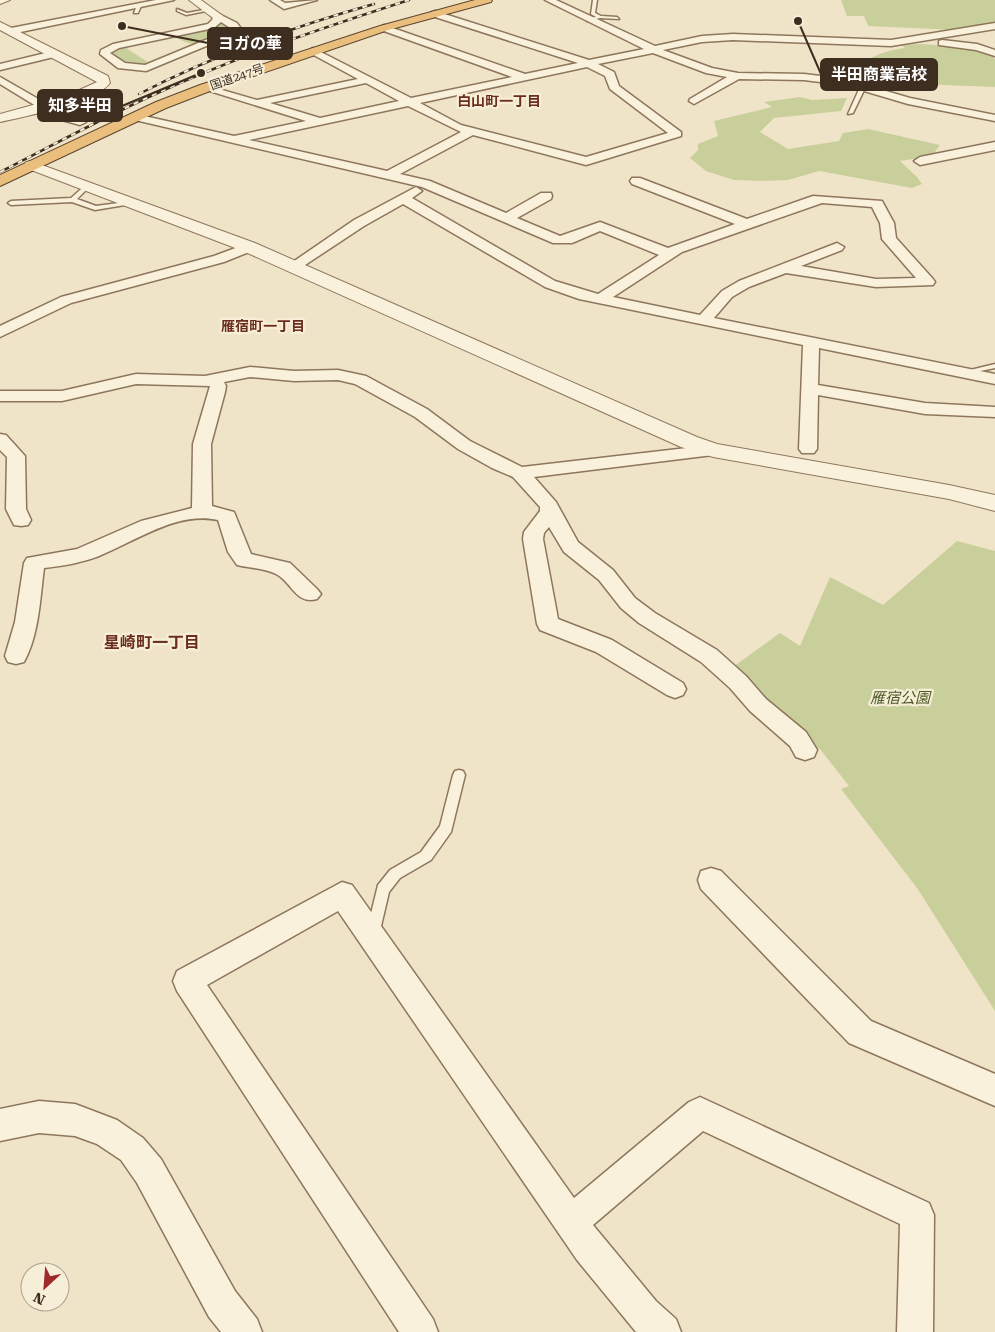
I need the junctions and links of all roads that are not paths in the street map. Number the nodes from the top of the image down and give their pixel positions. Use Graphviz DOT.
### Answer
graph roads {
  1 [pos="5,0"];
  2 [pos="170,0"];
  3 [pos="194,0"];
  4 [pos="274,0"];
  5 [pos="313,0"];
  6 [pos="487,0"];
  7 [pos="549,0"];
  8 [pos="595,0"];
  9 [pos="0,1"];
  10 [pos="85,5"];
  11 [pos="179,10"];
  12 [pos="213,13"];
  13 [pos="100,14"];
  14 [pos="435,14"];
  15 [pos="600,17"];
  16 [pos="617,18"];
  17 [pos="589,20"];
  18 [pos="995,26"];
  19 [pos="6,28"];
  20 [pos="384,28"];
  21 [pos="178,33"];
  22 [pos="902,41"];
  23 [pos="202,46"];
  24 [pos="653,49"];
  25 [pos="313,51"];
  26 [pos="995,53"];
  27 [pos="54,54"];
  28 [pos="588,63"];
  29 [pos="0,67"];
  30 [pos="737,76"];
  31 [pos="523,78"];
  32 [pos="0,80"];
  33 [pos="367,80"];
  34 [pos="863,86"];
  35 [pos="205,88"];
  36 [pos="694,101"];
  37 [pos="257,102"];
  38 [pos="409,103"];
  39 [pos="38,107"];
  40 [pos="850,113"];
  41 [pos="135,117"];
  42 [pos="0,118"];
  43 [pos="995,118"];
  44 [pos="321,121"];
  45 [pos="80,122"];
  46 [pos="471,131"];
  47 [pos="237,139"];
  48 [pos="995,146"];
  49 [pos="920,161"];
  50 [pos="42,164"];
  51 [pos="389,175"];
  52 [pos="0,181"];
  53 [pos="636,181"];
  54 [pos="426,184"];
  55 [pos="0,191"];
  56 [pos="80,193"];
  57 [pos="546,196"];
  58 [pos="21,198"];
  59 [pos="404,198"];
  60 [pos="11,203"];
  61 [pos="508,217"];
  62 [pos="748,224"];
  63 [pos="249,247"];
  64 [pos="837,247"];
  65 [pos="670,254"];
  66 [pos="294,266"];
  67 [pos="784,268"];
  68 [pos="599,300"];
  69 [pos="704,320"];
  70 [pos="0,332"];
  71 [pos="811,341"];
  72 [pos="995,366"];
  73 [pos="966,372"];
  74 [pos="995,379"];
  75 [pos="214,380"];
  76 [pos="809,388"];
  77 [pos="0,396"];
  78 [pos="32,396"];
  79 [pos="0,403"];
  80 [pos="995,412"];
  81 [pos="0,439"];
  82 [pos="808,449"];
  83 [pos="713,450"];
  84 [pos="520,473"];
  85 [pos="995,503"];
  86 [pos="550,512"];
  87 [pos="202,513"];
  88 [pos="21,520"];
  89 [pos="310,594"];
  90 [pos="16,656"];
  91 [pos="675,689"];
  92 [pos="806,750"];
  93 [pos="459,775"];
  94 [pos="711,880"];
  95 [pos="373,936"];
  96 [pos="995,1090"];
  97 [pos="0,1125"];
  98 [pos="571,1222"];
  99 [pos="244,1332"];
  100 [pos="420,1332"];
  101 [pos="663,1332"];
  102 [pos="915,1332"];
  1 -- 9 [label="street"];
  2 -- 13 [label="street"];
  3 -- 12 [label="street"];
  4 -- 5 [label="street"];
  6 -- 14 [label="highway, 国道247号"];
  7 -- 17 [label="street"];
  8 -- 15 [label="lane"];
  10 -- 13 [label="street"];
  11 -- 12 [label="lane"];
  12 -- 21 [label="street"];
  12 -- 23 [label="street"];
  13 -- 19 [label="street"];
  14 -- 20 [label="highway, 国道247号"];
  14 -- 28 [label="street"];
  15 -- 16 [label="lane"];
  15 -- 17 [label="lane"];
  17 -- 24 [label="street"];
  18 -- 22 [label="street"];
  19 -- 27 [label="street"];
  20 -- 25 [label="highway, 国道247号"];
  20 -- 31 [label="street"];
  21 -- 23 [label="street"];
  21 -- 23 [label="street"];
  22 -- 24 [label="street"];
  22 -- 26 [label="street"];
  24 -- 28 [label="street"];
  24 -- 30 [label="street"];
  25 -- 33 [label="street"];
  25 -- 35 [label="highway, 国道247号"];
  27 -- 29 [label="street"];
  27 -- 39 [label="street"];
  28 -- 31 [label="street"];
  28 -- 46 [label="street"];
  30 -- 34 [label="street"];
  30 -- 36 [label="street"];
  31 -- 38 [label="street"];
  32 -- 39 [label="street"];
  33 -- 37 [label="street"];
  33 -- 38 [label="street"];
  34 -- 40 [label="lane"];
  34 -- 43 [label="street"];
  35 -- 37 [label="street"];
  35 -- 41 [label="highway, 国道247号"];
  37 -- 44 [label="street"];
  38 -- 44 [label="street"];
  38 -- 46 [label="street"];
  39 -- 42 [label="street"];
  39 -- 45 [label="street"];
  41 -- 47 [label="street"];
  41 -- 50 [label="highway, 国道247号"];
  44 -- 47 [label="street"];
  46 -- 51 [label="street"];
  47 -- 51 [label="street"];
  48 -- 49 [label="street"];
  50 -- 52 [label="highway, 国道247号"];
  50 -- 55 [label="highway, 国道247号"];
  50 -- 56 [label="street"];
  51 -- 54 [label="street"];
  53 -- 62 [label="street"];
  54 -- 59 [label="street"];
  54 -- 61 [label="street"];
  56 -- 58 [label="lane"];
  56 -- 60 [label="lane"];
  56 -- 63 [label="street"];
  57 -- 61 [label="street"];
  59 -- 66 [label="street"];
  59 -- 68 [label="street"];
  61 -- 65 [label="street"];
  62 -- 65 [label="street"];
  62 -- 67 [label="street"];
  63 -- 66 [label="street"];
  63 -- 70 [label="street"];
  64 -- 67 [label="street"];
  65 -- 68 [label="street"];
  66 -- 83 [label="street"];
  67 -- 69 [label="street"];
  68 -- 69 [label="street"];
  69 -- 71 [label="street"];
  71 -- 73 [label="street"];
  71 -- 76 [label="street"];
  72 -- 73 [label="lane"];
  73 -- 74 [label="street"];
  75 -- 78 [label="street"];
  75 -- 84 [label="street"];
  75 -- 87 [label="street"];
  76 -- 80 [label="street"];
  76 -- 82 [label="street"];
  77 -- 78 [label="street"];
  78 -- 79 [label="street"];
  81 -- 88 [label="street"];
  83 -- 84 [label="street"];
  83 -- 85 [label="street"];
  84 -- 86 [label="street"];
  86 -- 91 [label="street"];
  86 -- 92 [label="street"];
  87 -- 89 [label="street"];
  87 -- 90 [label="street"];
  93 -- 95 [label="lane"];
  94 -- 96 [label="street"];
  95 -- 98 [label="street"];
  95 -- 100 [label="street"];
  97 -- 99 [label="street"];
  98 -- 101 [label="street"];
  98 -- 102 [label="street"];
}
